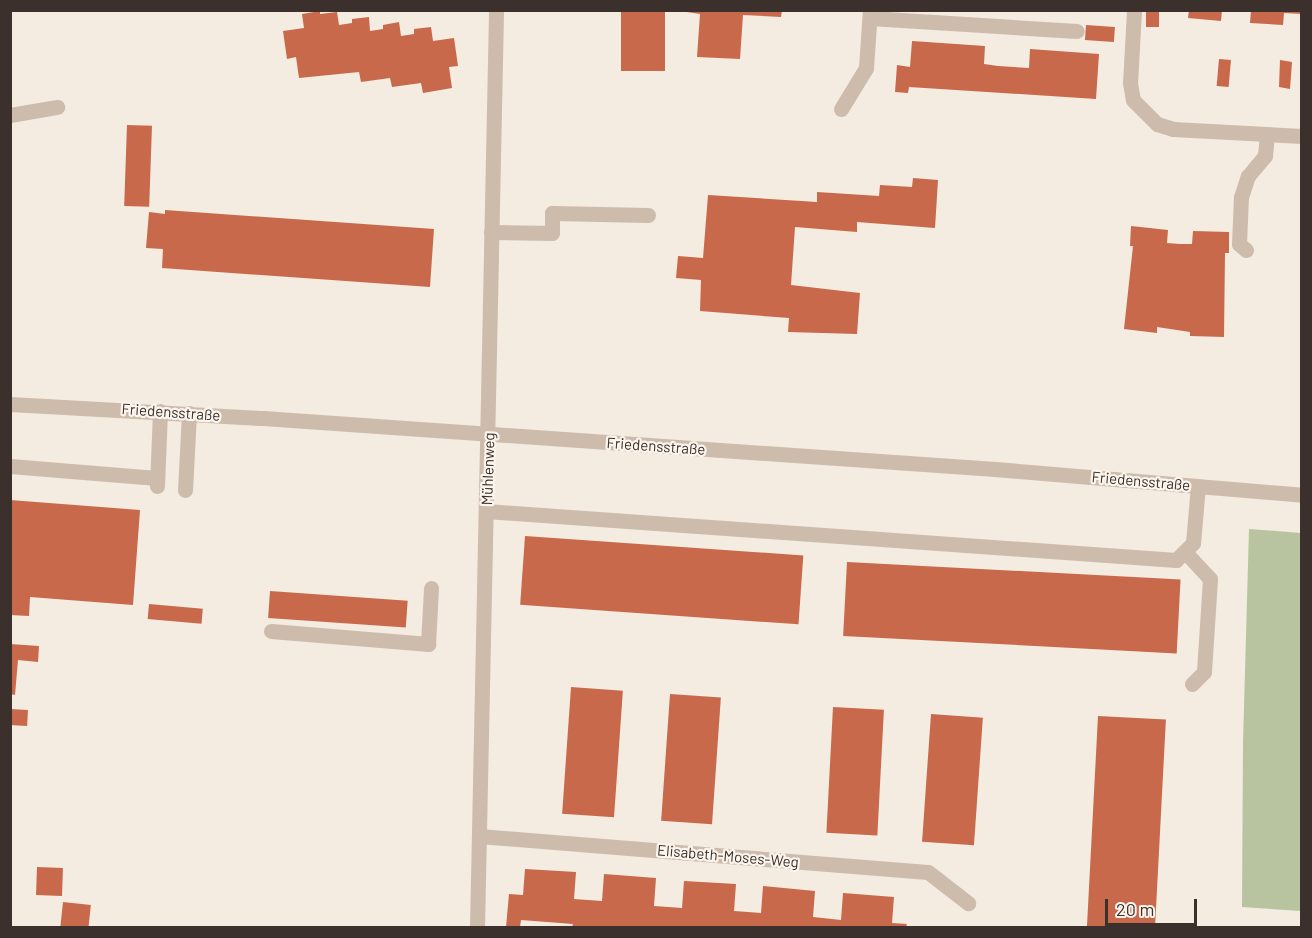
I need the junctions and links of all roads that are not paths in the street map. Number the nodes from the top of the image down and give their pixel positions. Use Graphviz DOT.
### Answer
graph roads {
  1 [pos="496,10"];
  2 [pos="1134,10"];
  3 [pos="870,14"];
  4 [pos="1077,32"];
  5 [pos="57,107"];
  6 [pos="841,109"];
  7 [pos="10,115"];
  8 [pos="1268,134"];
  9 [pos="1302,136"];
  10 [pos="648,214"];
  11 [pos="491,232"];
  12 [pos="1246,250"];
  13 [pos="10,404"];
  14 [pos="160,411"];
  15 [pos="189,413"];
  16 [pos="489,435"];
  17 [pos="10,466"];
  18 [pos="1198,486"];
  19 [pos="185,490"];
  20 [pos="1302,495"];
  21 [pos="486,511"];
  22 [pos="1186,553"];
  23 [pos="431,588"];
  24 [pos="271,631"];
  25 [pos="1192,684"];
  26 [pos="479,836"];
  27 [pos="968,903"];
  28 [pos="477,927"];
  1 -- 11 [label="street, Mühlenweg"];
  2 -- 8 [label="street"];
  3 -- 4 [label="street"];
  3 -- 6 [label="street"];
  5 -- 7 [label="street"];
  8 -- 9 [label="street"];
  8 -- 12 [label="street"];
  10 -- 11 [label="street"];
  11 -- 16 [label="street, Mühlenweg"];
  13 -- 14 [label="street, Friedensstraße"];
  14 -- 15 [label="street, Friedensstraße"];
  14 -- 17 [label="street"];
  15 -- 16 [label="street, Friedensstraße"];
  15 -- 19 [label="street"];
  16 -- 18 [label="street, Friedensstraße"];
  16 -- 21 [label="street, Mühlenweg"];
  18 -- 20 [label="street, Friedensstraße"];
  18 -- 22 [label="street"];
  21 -- 22 [label="street"];
  21 -- 26 [label="street, Mühlenweg"];
  22 -- 25 [label="street"];
  23 -- 24 [label="street"];
  26 -- 27 [label="street, Elisabeth-Moses-Weg"];
  26 -- 28 [label="street, Mühlenweg"];
}
